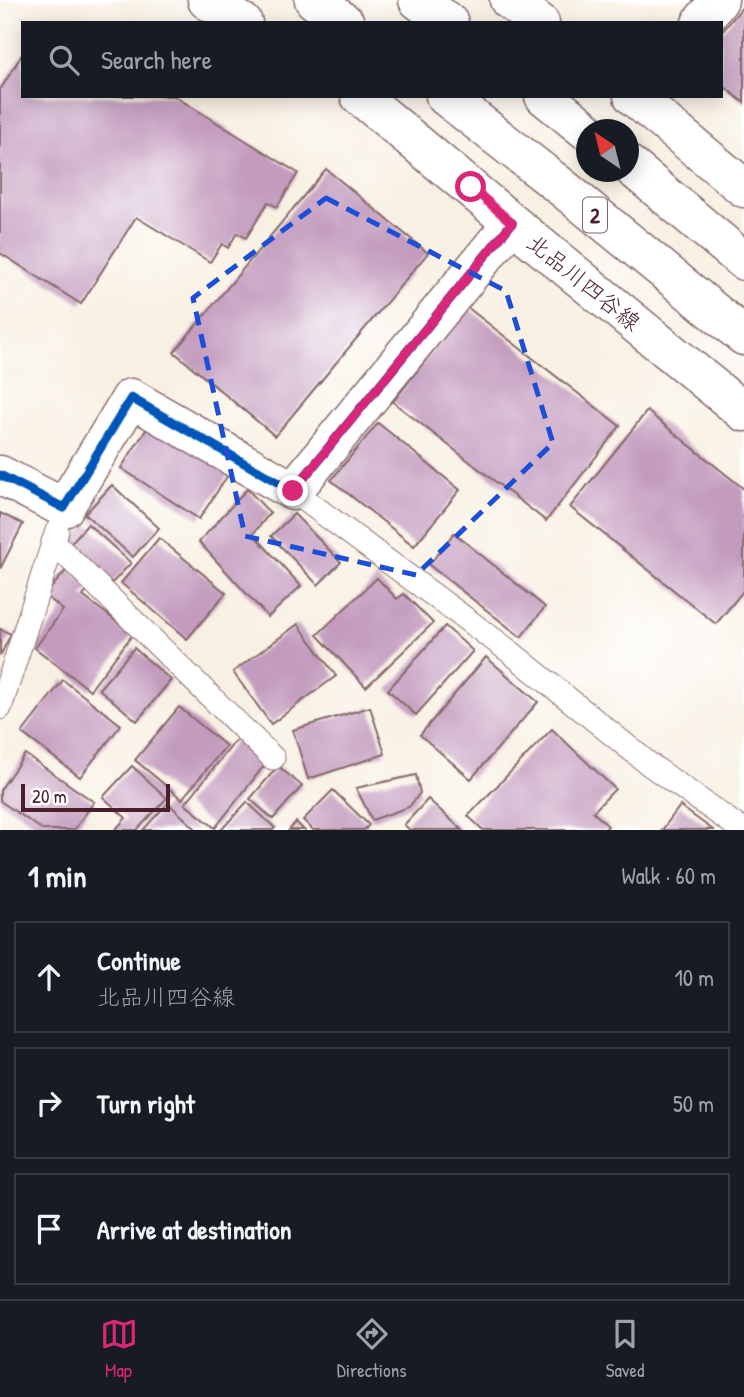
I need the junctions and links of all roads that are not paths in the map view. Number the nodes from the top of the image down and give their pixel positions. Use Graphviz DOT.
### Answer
graph roads {
  1 [pos="207,0"];
  2 [pos="314,0"];
  3 [pos="418,0"];
  4 [pos="509,0"];
  5 [pos="719,0"];
  6 [pos="240,21"];
  7 [pos="342,21"];
  8 [pos="446,21"];
  9 [pos="537,21"];
  10 [pos="703,21"];
  11 [pos="362,98"];
  12 [pos="448,98"];
  13 [pos="546,98"];
  14 [pos="638,98"];
  15 [pos="576,122"];
  16 [pos="639,173"];
  17 [pos="744,188"];
  18 [pos="512,223"];
  19 [pos="744,261"];
  20 [pos="744,336"];
  21 [pos="744,412"];
  22 [pos="0,474"];
  23 [pos="293,491"];
  24 [pos="59,525"];
  25 [pos="0,709"];
  26 [pos="273,758"];
  27 [pos="742,830"];
  1 -- 6 [label="main road"];
  2 -- 7 [label="main road"];
  3 -- 8 [label="main road"];
  4 -- 9 [label="main road"];
  5 -- 10 [label="main road"];
  11 -- 18 [label="main road, 北品川四谷線"];
  12 -- 20 [label="main road, 2"];
  13 -- 15 [label="main road"];
  14 -- 17 [label="main road"];
  16 -- 19 [label="main road"];
  18 -- 21 [label="main road, 北品川四谷線"];
  18 -- 23 [label="main road"];
  22 -- 24 [label="main road"];
  23 -- 24 [label="main road"];
  23 -- 27 [label="lane"];
  24 -- 25 [label="lane"];
  24 -- 26 [label="lane"];
}
